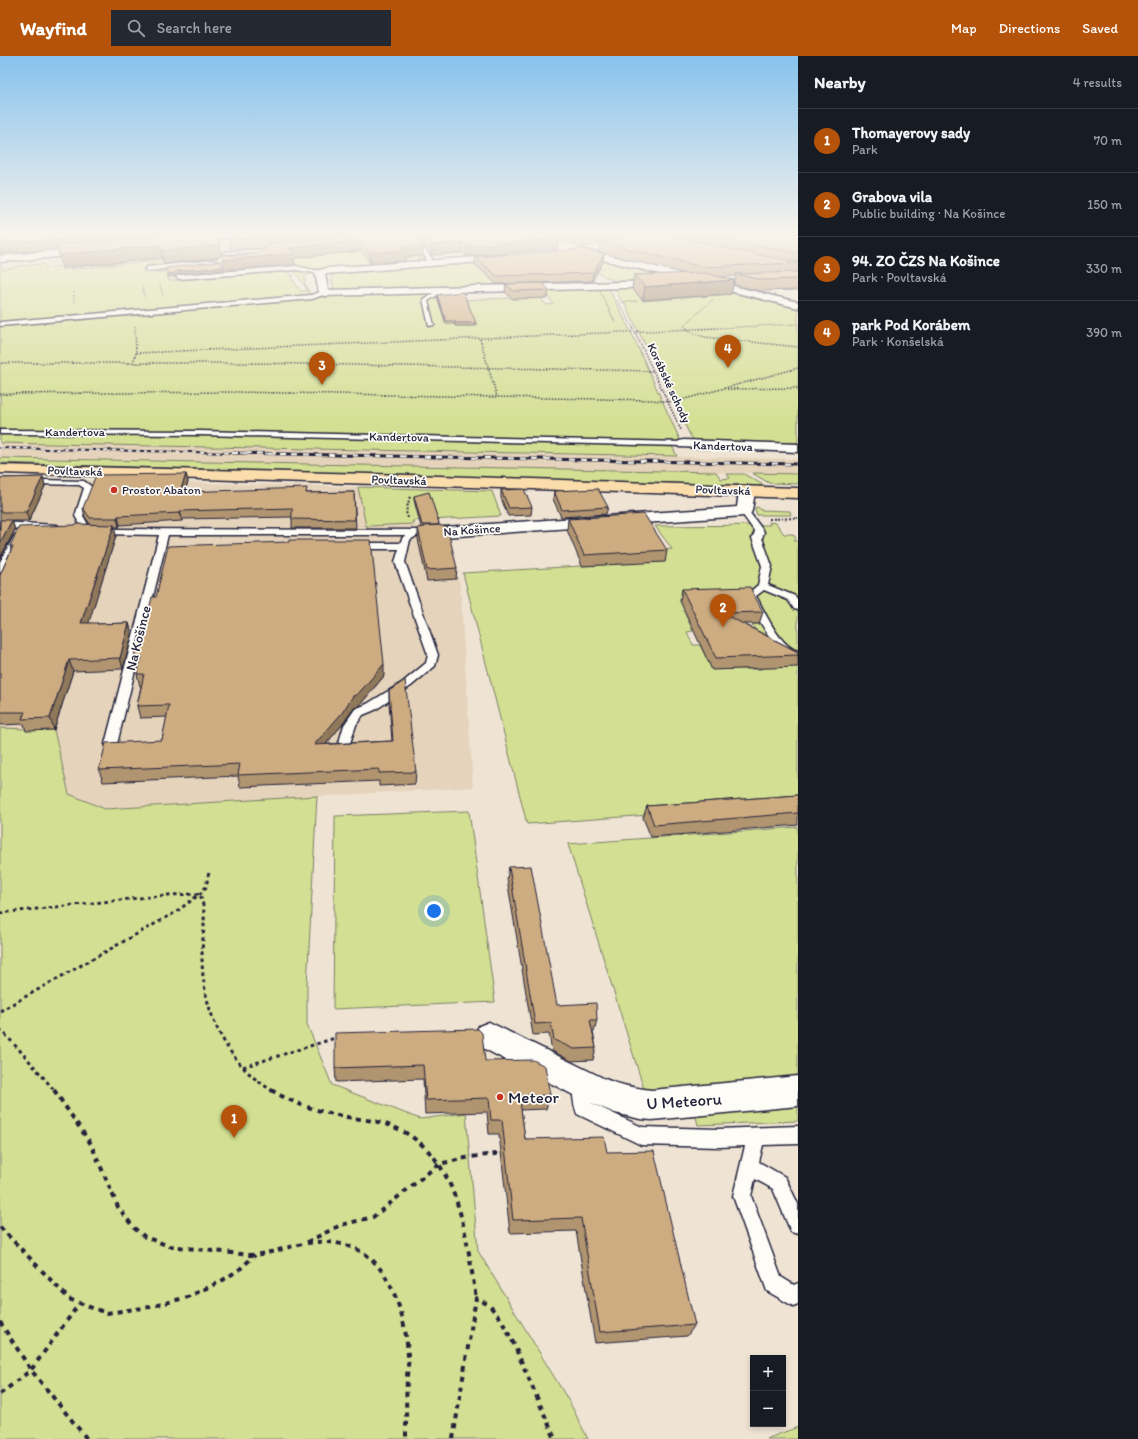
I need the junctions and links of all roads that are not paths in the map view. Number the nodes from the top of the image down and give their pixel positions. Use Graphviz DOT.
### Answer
graph roads {
  1 [pos="306,298"];
  2 [pos="429,298"];
  3 [pos="767,298"];
  4 [pos="798,305"];
  5 [pos="0,324"];
  6 [pos="431,325"];
  7 [pos="0,432"];
  8 [pos="684,444"];
  9 [pos="798,448"];
  10 [pos="0,469"];
  11 [pos="0,481"];
  12 [pos="710,490"];
  13 [pos="747,491"];
  14 [pos="798,493"];
  15 [pos="746,517"];
  16 [pos="0,525"];
  17 [pos="23,526"];
  18 [pos="88,532"];
  19 [pos="164,532"];
  20 [pos="444,532"];
  21 [pos="415,533"];
  22 [pos="344,546"];
  23 [pos="404,546"];
  24 [pos="0,571"];
  25 [pos="763,586"];
  26 [pos="798,607"];
  27 [pos="798,654"];
  28 [pos="112,744"];
  29 [pos="344,746"];
  30 [pos="490,1036"];
  31 [pos="581,1082"];
  32 [pos="798,1091"];
  33 [pos="798,1135"];
  34 [pos="756,1137"];
  35 [pos="749,1168"];
  36 [pos="798,1225"];
  37 [pos="798,1293"];
  1 -- 5 [label="lane"];
  2 -- 6 [label="lane"];
  3 -- 4 [label="street"];
  7 -- 8 [label="lane, Kandertova"];
  8 -- 9 [label="street, Kandertova"];
  10 -- 12 [label="main road, Povltavská"];
  11 -- 18 [label="lane"];
  12 -- 13 [label="main road, Povltavská"];
  12 -- 15 [label="street"];
  13 -- 14 [label="main road, Povltavská"];
  13 -- 15 [label="street"];
  15 -- 20 [label="street, Na Košince"];
  15 -- 25 [label="lane"];
  16 -- 17 [label="lane, Na Košince"];
  17 -- 18 [label="lane, Na Košince"];
  17 -- 24 [label="lane"];
  18 -- 19 [label="lane, Na Košince"];
  19 -- 21 [label="lane, Na Košince"];
  19 -- 28 [label="lane, Na Košince"];
  20 -- 21 [label="lane, Na Košince"];
  21 -- 23 [label="lane"];
  22 -- 23 [label="lane"];
  23 -- 29 [label="lane"];
  25 -- 26 [label="lane"];
  25 -- 27 [label="lane"];
  30 -- 31 [label="street, U Meteoru"];
  31 -- 32 [label="street, U Meteoru"];
  31 -- 34 [label="lane"];
  33 -- 34 [label="lane"];
  34 -- 35 [label="lane"];
  35 -- 36 [label="lane"];
  35 -- 37 [label="lane"];
}
